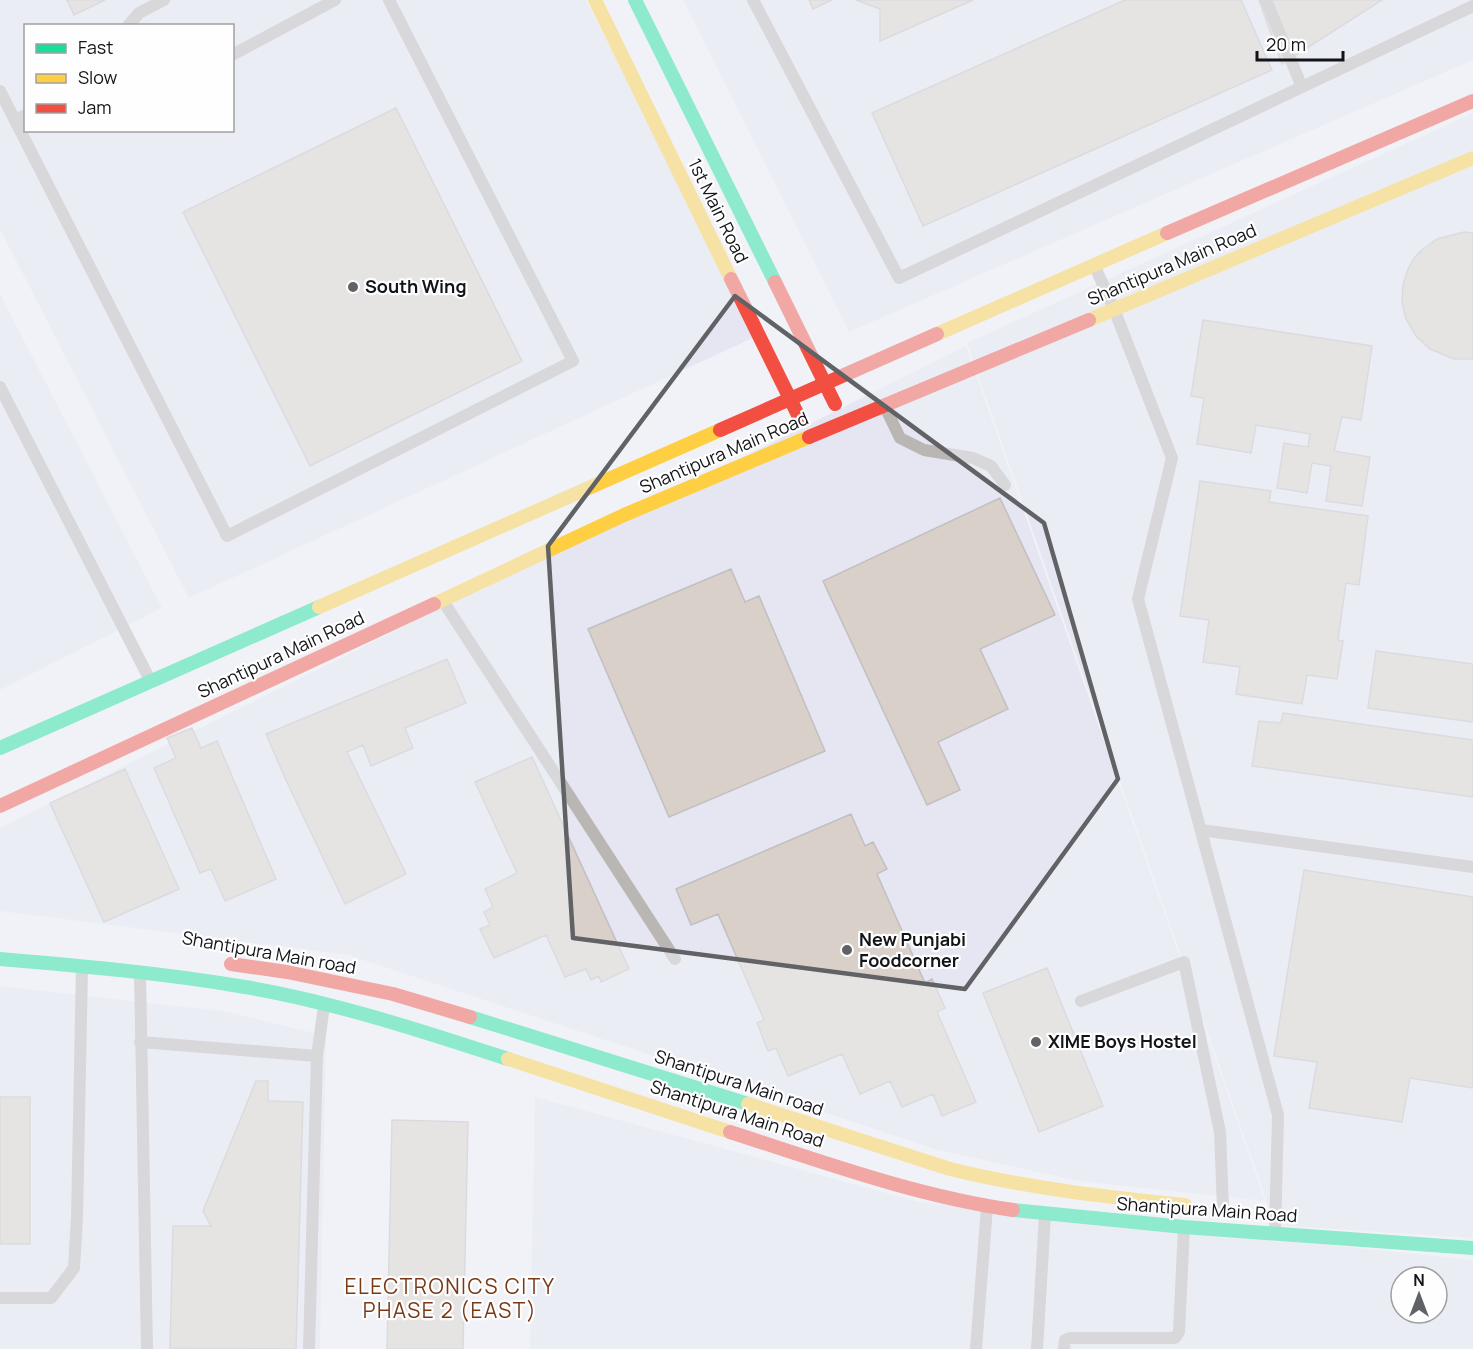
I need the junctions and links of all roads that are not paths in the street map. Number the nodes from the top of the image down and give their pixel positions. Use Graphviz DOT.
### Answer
graph roads {
  1 [pos="164,0"];
  2 [pos="335,0"];
  3 [pos="389,0"];
  4 [pos="595,0"];
  5 [pos="635,0"];
  6 [pos="753,0"];
  7 [pos="1266,0"];
  8 [pos="1473,6"];
  9 [pos="130,24"];
  10 [pos="234,54"];
  11 [pos="1302,87"];
  12 [pos="0,91"];
  13 [pos="1473,101"];
  14 [pos="20,118"];
  15 [pos="27,132"];
  16 [pos="1473,158"];
  17 [pos="1094,265"];
  18 [pos="1114,309"];
  19 [pos="826,385"];
  20 [pos="0,387"];
  21 [pos="791,400"];
  22 [pos="884,406"];
  23 [pos="844,423"];
  24 [pos="809,437"];
  25 [pos="1005,485"];
  26 [pos="442,600"];
  27 [pos="151,682"];
  28 [pos="0,748"];
  29 [pos="0,806"];
  30 [pos="1201,830"];
  31 [pos="1473,867"];
  32 [pos="0,958"];
  33 [pos="675,959"];
  34 [pos="220,962"];
  35 [pos="82,966"];
  36 [pos="140,971"];
  37 [pos="1081,1001"];
  38 [pos="324,1004"];
  39 [pos="140,1042"];
  40 [pos="317,1056"];
  41 [pos="1047,1188"];
  42 [pos="988,1193"];
  43 [pos="1190,1205"];
  44 [pos="1223,1208"];
  45 [pos="1045,1214"];
  46 [pos="1184,1227"];
  47 [pos="1275,1233"];
  48 [pos="1473,1248"];
  49 [pos="0,1298"];
  50 [pos="147,1349"];
  51 [pos="309,1349"];
  52 [pos="976,1349"];
  53 [pos="1037,1349"];
  54 [pos="1064,1349"];
  1 -- 9 [label="lane"];
  2 -- 10 [label="lane"];
  3 -- 15 [label="lane"];
  4 -- 21 [label="street, 1st Main Road"];
  5 -- 19 [label="street, 1st Main Road"];
  6 -- 11 [label="lane"];
  7 -- 11 [label="lane"];
  8 -- 11 [label="lane"];
  12 -- 14 [label="lane"];
  13 -- 17 [label="street"];
  16 -- 18 [label="street, Shantipura Main Road"];
  17 -- 18 [label="lane"];
  17 -- 19 [label="street"];
  18 -- 22 [label="street, Shantipura Main Road"];
  18 -- 30 [label="lane"];
  19 -- 21 [label="street"];
  19 -- 23 [label="street, 1st Main Road"];
  20 -- 27 [label="lane"];
  21 -- 24 [label="street, 1st Main Road"];
  21 -- 27 [label="street"];
  22 -- 23 [label="street, Shantipura Main Road"];
  22 -- 25 [label="lane"];
  23 -- 24 [label="street, Shantipura Main Road"];
  24 -- 26 [label="street, Shantipura Main Road"];
  26 -- 29 [label="street, Shantipura Main Road"];
  26 -- 33 [label="lane"];
  27 -- 28 [label="street"];
  30 -- 31 [label="lane"];
  30 -- 47 [label="lane"];
  32 -- 35 [label="street, Shantipura Main Road"];
  34 -- 42 [label="street, Shantipura Main road"];
  35 -- 36 [label="street, Shantipura Main Road"];
  35 -- 49 [label="lane"];
  36 -- 38 [label="street, Shantipura Main Road"];
  36 -- 39 [label="lane"];
  37 -- 44 [label="lane"];
  38 -- 40 [label="lane"];
  38 -- 42 [label="street, Shantipura Main Road"];
  39 -- 40 [label="lane"];
  39 -- 50 [label="lane"];
  40 -- 51 [label="lane"];
  41 -- 42 [label="street, Shantipura Main road"];
  41 -- 43 [label="street, Shantipura Main road"];
  41 -- 45 [label="lane"];
  42 -- 45 [label="street, Shantipura Main Road"];
  42 -- 52 [label="lane"];
  43 -- 46 [label="lane"];
  45 -- 46 [label="street, Shantipura Main Road"];
  45 -- 53 [label="lane"];
  46 -- 47 [label="street, Shantipura Main Road"];
  46 -- 54 [label="lane"];
  47 -- 48 [label="street, Shantipura Main Road"];
}
